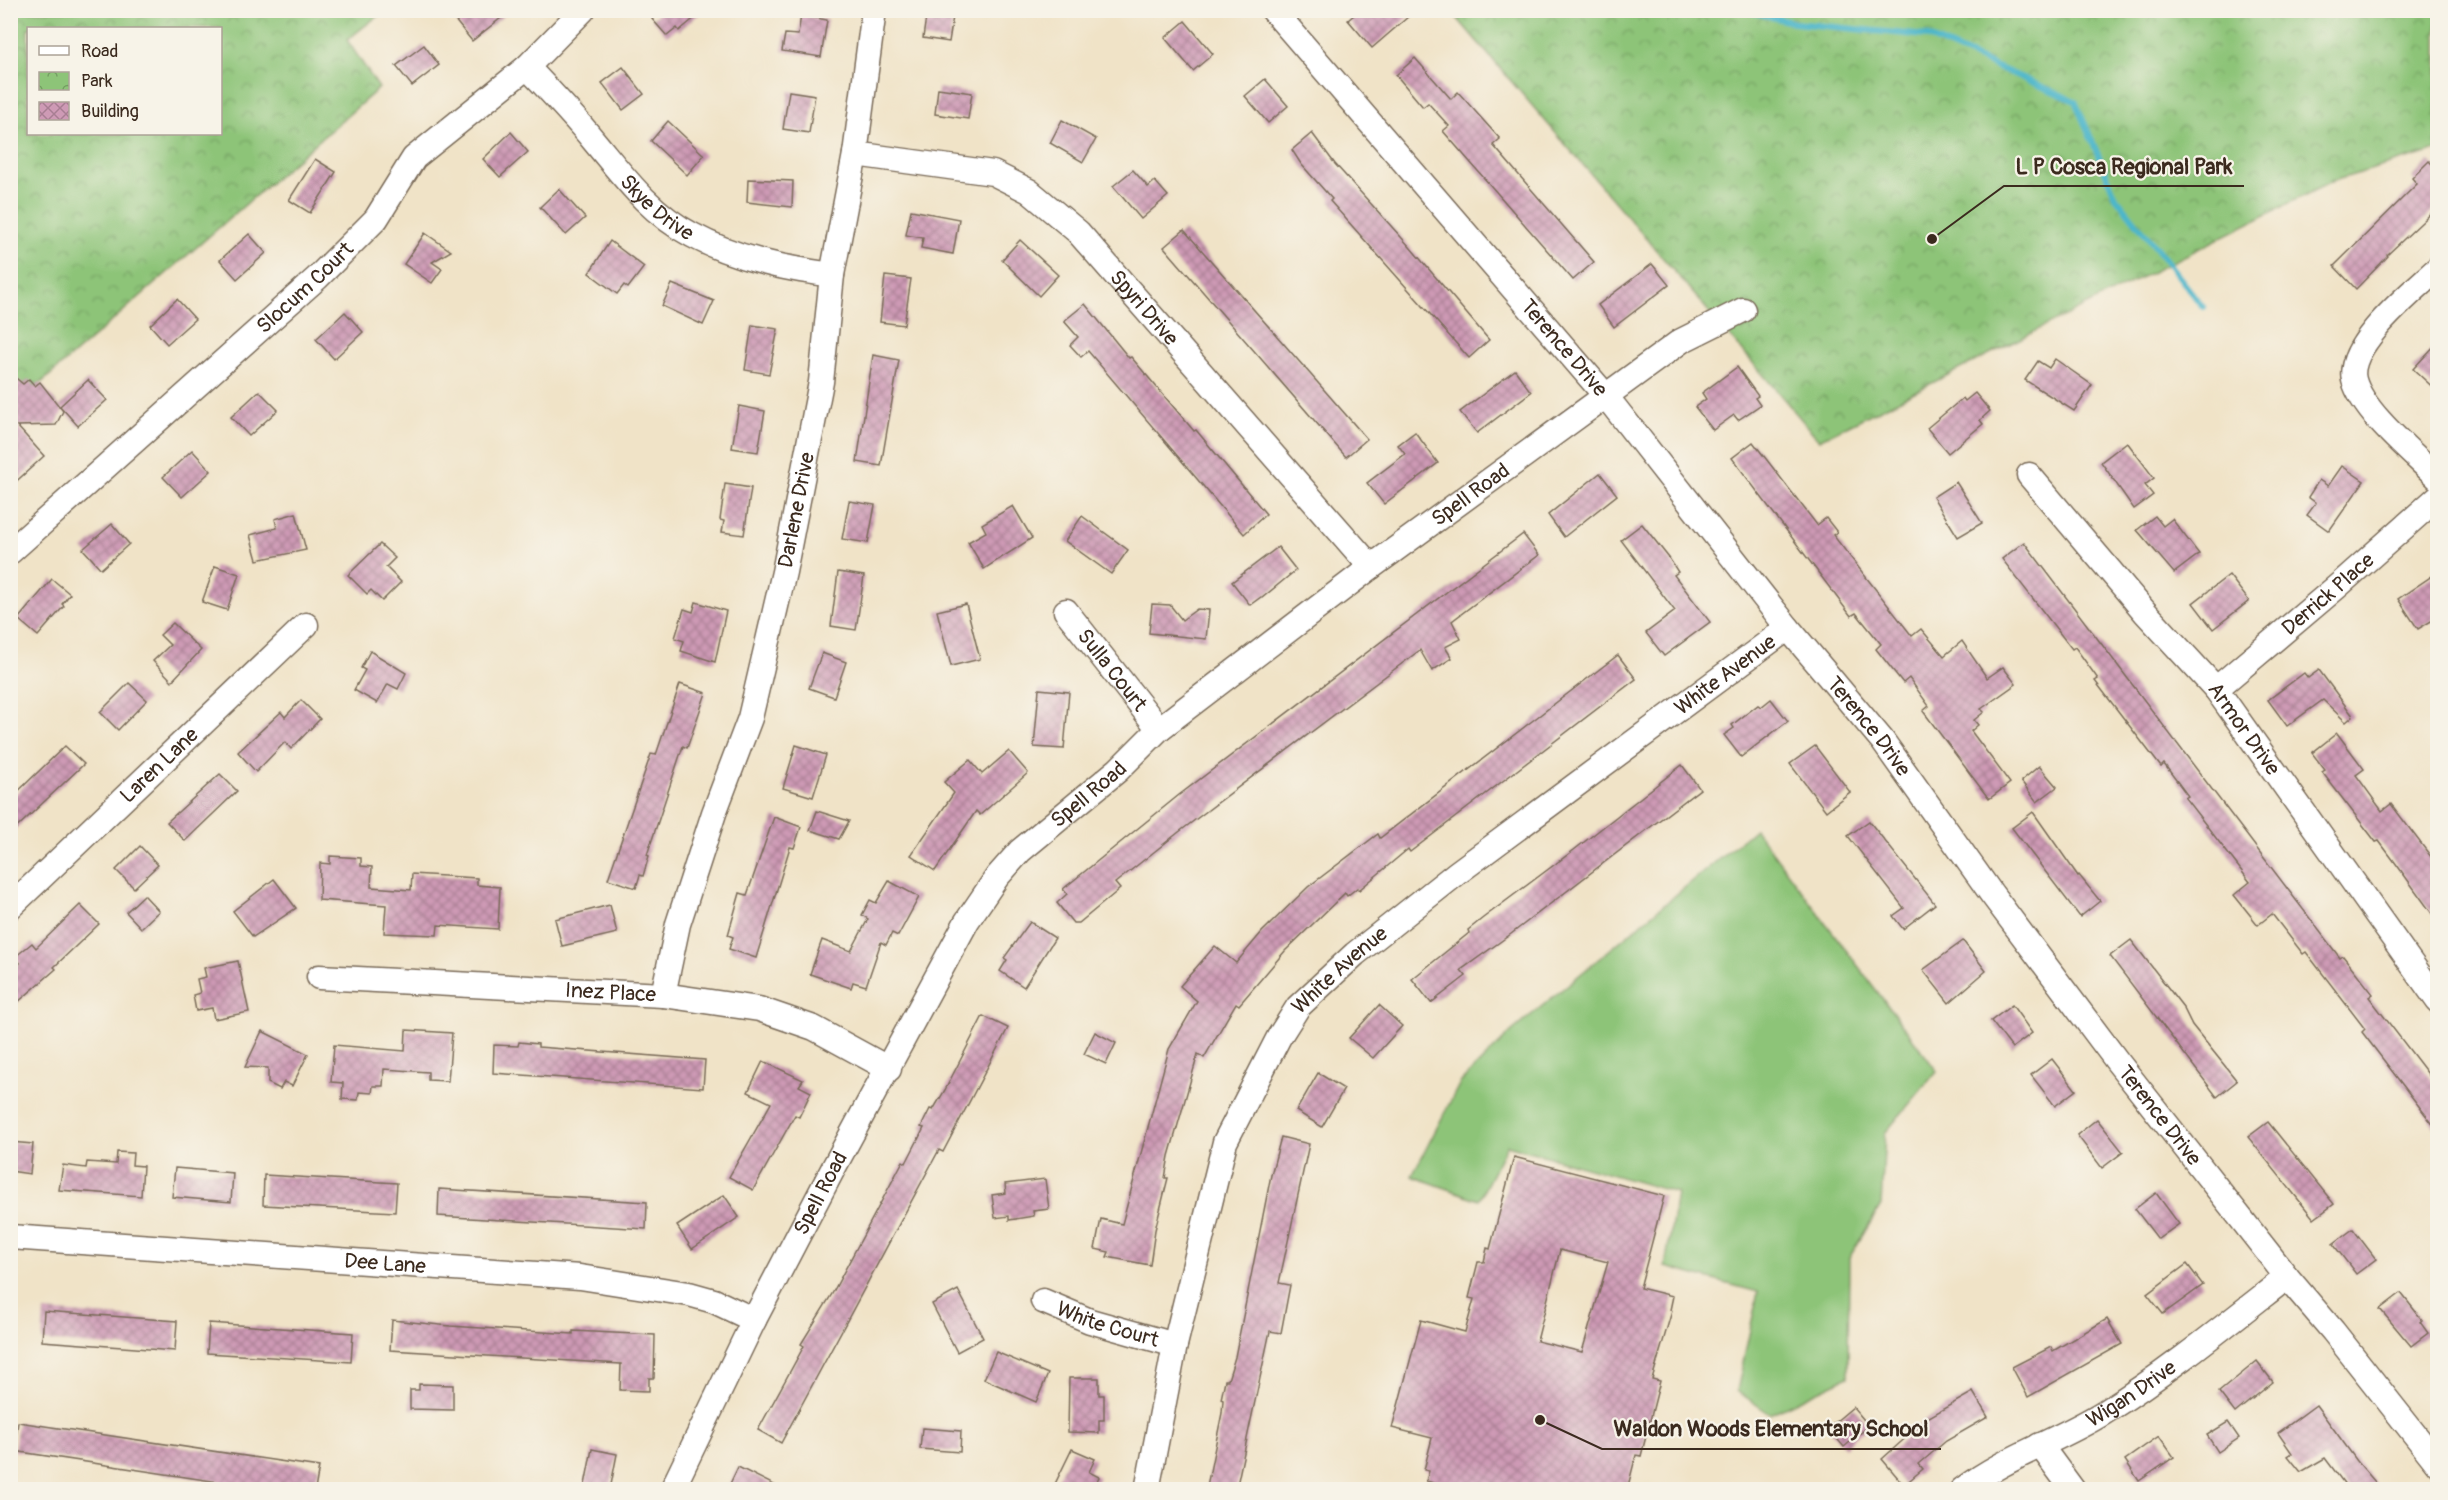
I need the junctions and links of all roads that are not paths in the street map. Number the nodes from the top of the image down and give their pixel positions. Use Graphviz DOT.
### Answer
graph roads {
  1 [pos="583,10"];
  2 [pos="874,10"];
  3 [pos="1273,10"];
  4 [pos="527,67"];
  5 [pos="855,154"];
  6 [pos="2438,268"];
  7 [pos="832,275"];
  8 [pos="1743,310"];
  9 [pos="1605,395"];
  10 [pos="2030,475"];
  11 [pos="2438,478"];
  12 [pos="2438,496"];
  13 [pos="10,552"];
  14 [pos="1371,567"];
  15 [pos="1066,612"];
  16 [pos="306,625"];
  17 [pos="1788,628"];
  18 [pos="2216,689"];
  19 [pos="1159,729"];
  20 [pos="10,907"];
  21 [pos="319,977"];
  22 [pos="663,995"];
  23 [pos="2438,1001"];
  24 [pos="889,1069"];
  25 [pos="10,1237"];
  26 [pos="2286,1277"];
  27 [pos="1043,1300"];
  28 [pos="754,1320"];
  29 [pos="1175,1345"];
  30 [pos="2040,1445"];
  31 [pos="2438,1464"];
  32 [pos="672,1490"];
  33 [pos="1147,1490"];
  34 [pos="1962,1490"];
  35 [pos="2073,1490"];
  1 -- 4 [label="street, Slocum Court"];
  2 -- 5 [label="street, Darlene Drive"];
  3 -- 9 [label="street, Terence Drive"];
  4 -- 7 [label="street, Skye Drive"];
  4 -- 13 [label="street, Slocum Court"];
  5 -- 7 [label="street, Darlene Drive"];
  5 -- 14 [label="street, Spyri Drive"];
  6 -- 11 [label="street"];
  7 -- 22 [label="street, Darlene Drive"];
  8 -- 9 [label="street, Spell Road"];
  9 -- 14 [label="street, Spell Road"];
  9 -- 17 [label="street, Terence Drive"];
  10 -- 18 [label="street, Armor Drive"];
  12 -- 18 [label="street, Derrick Place"];
  14 -- 19 [label="street, Spell Road"];
  15 -- 19 [label="street, Sulla Court"];
  16 -- 20 [label="street, Laren Lane"];
  17 -- 26 [label="street, Terence Drive"];
  17 -- 29 [label="street, White Avenue"];
  18 -- 23 [label="street, Armor Drive"];
  19 -- 24 [label="street, Spell Road"];
  21 -- 22 [label="street, Inez Place"];
  22 -- 24 [label="street, Inez Place"];
  24 -- 28 [label="street, Spell Road"];
  25 -- 28 [label="street, Dee Lane"];
  26 -- 30 [label="street, Wigan Drive"];
  26 -- 31 [label="street, Terence Drive"];
  27 -- 29 [label="street, White Court"];
  28 -- 32 [label="street, Spell Road"];
  29 -- 33 [label="street, White Avenue"];
  30 -- 34 [label="street, Wigan Drive"];
  30 -- 35 [label="street"];
}
